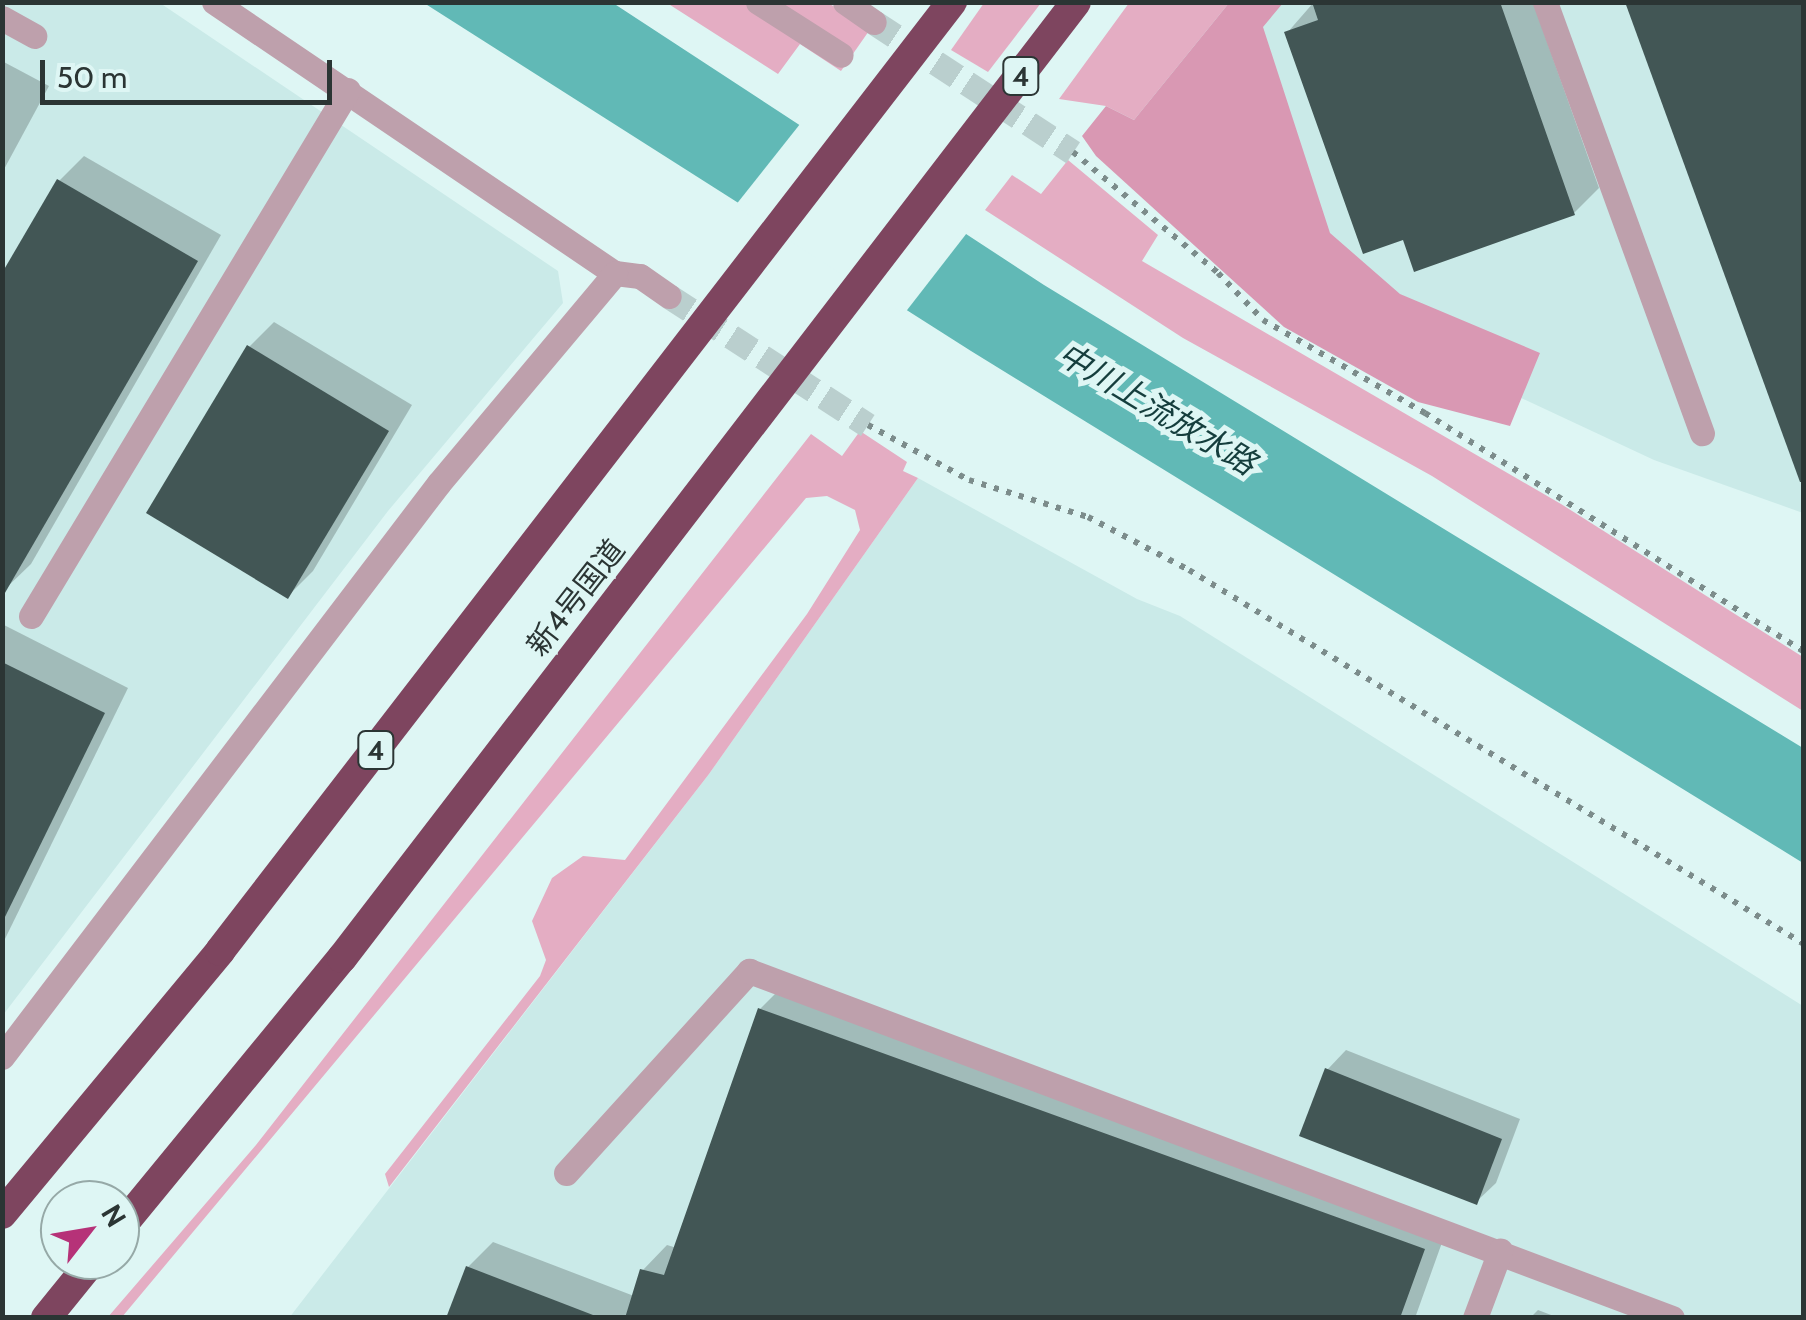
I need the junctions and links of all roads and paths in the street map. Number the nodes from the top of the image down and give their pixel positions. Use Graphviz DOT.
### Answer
graph roads {
  1 [pos="214,2"];
  2 [pos="758,2"];
  3 [pos="845,2"];
  4 [pos="952,2"];
  5 [pos="1076,2"];
  6 [pos="1545,2"];
  7 [pos="2,18"];
  8 [pos="874,22"];
  9 [pos="34,36"];
  10 [pos="841,55"];
  11 [pos="348,90"];
  12 [pos="1073,152"];
  13 [pos="615,273"];
  14 [pos="668,296"];
  15 [pos="868,425"];
  16 [pos="1702,434"];
  17 [pos="30,616"];
  18 [pos="1804,652"];
  19 [pos="1804,944"];
  20 [pos="2,1056"];
  21 [pos="566,1173"];
  22 [pos="140,1204"];
  23 [pos="2,1214"];
  24 [pos="1500,1252"];
  25 [pos="77,1280"];
  26 [pos="46,1318"];
  27 [pos="1474,1318"];
  28 [pos="1672,1318"];
  1 -- 11 [label="street"];
  2 -- 10 [label="street"];
  3 -- 8 [label="street"];
  4 -- 23 [label="highway, 4"];
  5 -- 22 [label="highway, 新4号国道 / 4"];
  6 -- 16 [label="street"];
  7 -- 9 [label="street"];
  11 -- 13 [label="street"];
  11 -- 17 [label="street"];
  12 -- 18 [label="path"];
  13 -- 14 [label="street"];
  13 -- 20 [label="street"];
  15 -- 19 [label="path"];
  21 -- 24 [label="street"];
  24 -- 27 [label="street"];
  24 -- 28 [label="street"];
  25 -- 26 [label="highway"];
}
